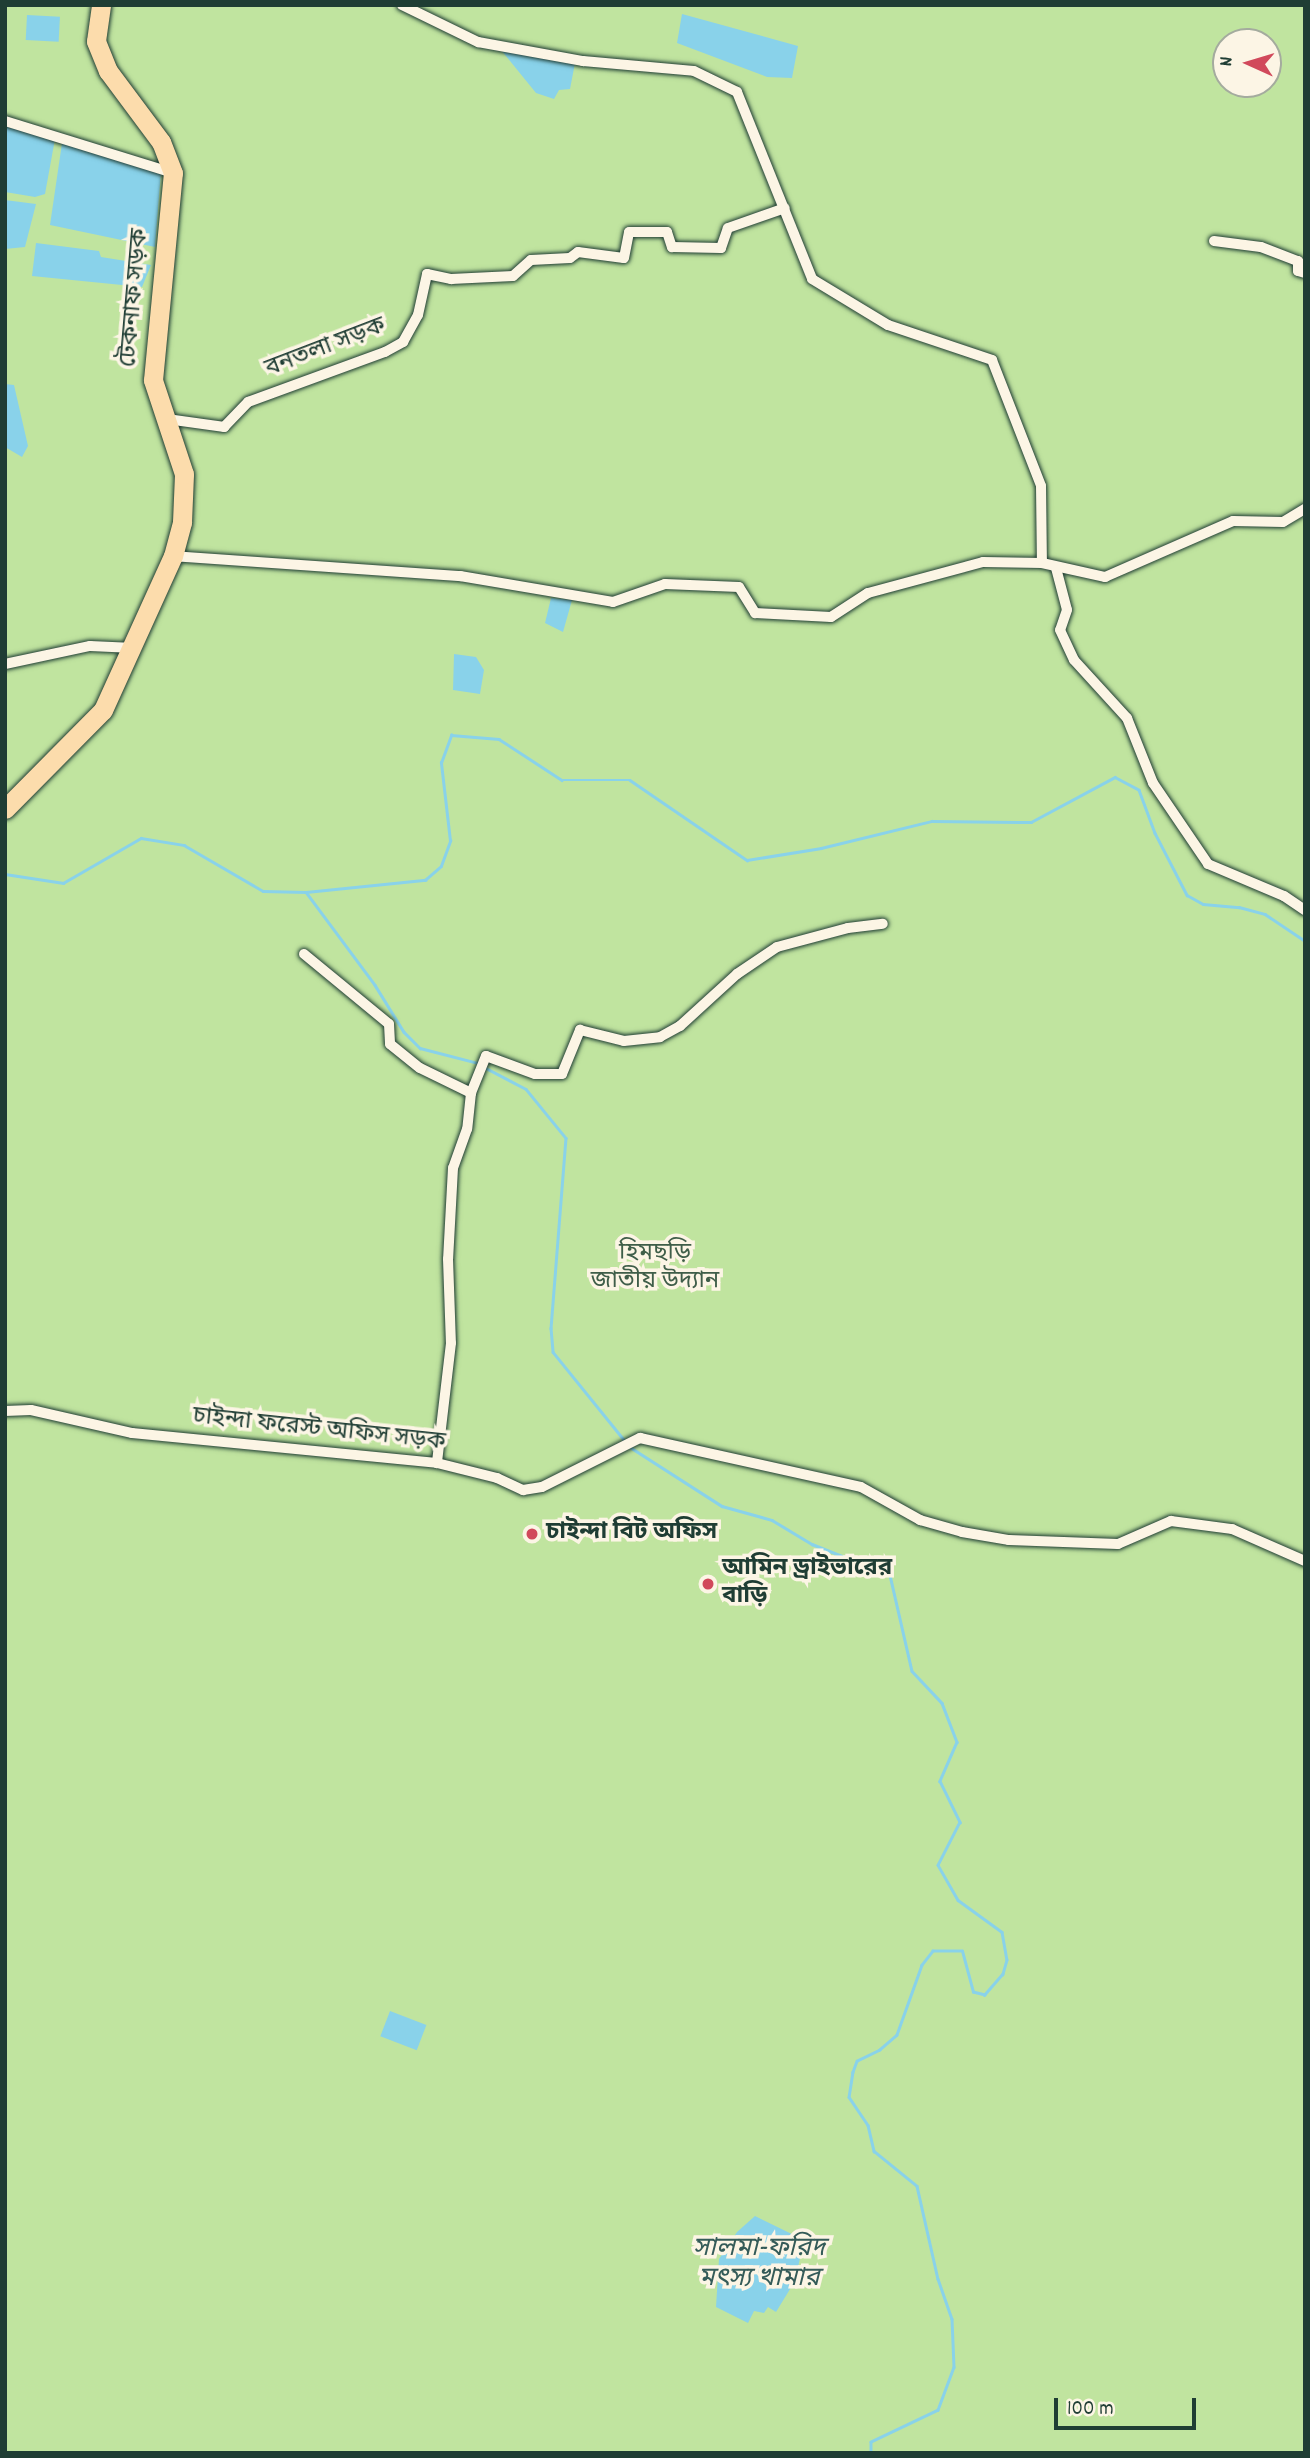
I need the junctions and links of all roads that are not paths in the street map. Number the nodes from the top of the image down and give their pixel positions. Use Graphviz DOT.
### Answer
graph roads {
  1 [pos="101,5"];
  2 [pos="402,5"];
  3 [pos="5,121"];
  4 [pos="173,173"];
  5 [pos="785,208"];
  6 [pos="1214,241"];
  7 [pos="1305,273"];
  8 [pos="167,419"];
  9 [pos="1305,509"];
  10 [pos="173,556"];
  11 [pos="1042,564"];
  12 [pos="1056,568"];
  13 [pos="134,648"];
  14 [pos="5,664"];
  15 [pos="5,809"];
  16 [pos="1305,910"];
  17 [pos="883,924"];
  18 [pos="304,954"];
  19 [pos="471,1093"];
  20 [pos="5,1411"];
  21 [pos="438,1463"];
  22 [pos="1305,1561"];
  1 -- 4 [label="highway, টেকনাফ সড়ক"];
  2 -- 5 [label="street"];
  3 -- 4 [label="street"];
  4 -- 8 [label="highway, টেকনাফ সড়ক"];
  5 -- 8 [label="street, বনতলা সড়ক"];
  5 -- 11 [label="street"];
  6 -- 7 [label="street"];
  8 -- 10 [label="highway, টেকনাফ সড়ক"];
  9 -- 12 [label="street"];
  10 -- 11 [label="street"];
  10 -- 13 [label="highway, টেকনাফ সড়ক"];
  11 -- 12 [label="street"];
  12 -- 16 [label="street"];
  13 -- 14 [label="street"];
  13 -- 15 [label="highway, টেকনাফ সড়ক"];
  17 -- 19 [label="street"];
  18 -- 19 [label="street"];
  19 -- 21 [label="street"];
  20 -- 21 [label="street, চাইন্দা ফরেস্ট অফিস সড়ক"];
  21 -- 22 [label="street, চাইন্দা ফরেস্ট অফিস সড়ক"];
}
